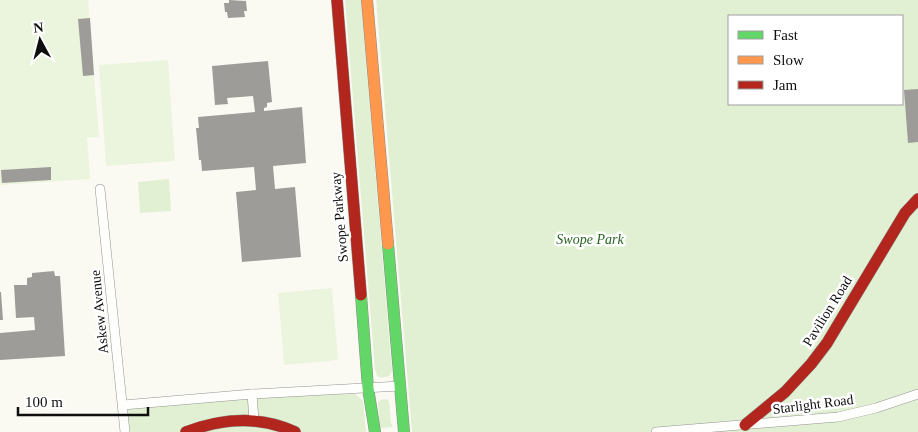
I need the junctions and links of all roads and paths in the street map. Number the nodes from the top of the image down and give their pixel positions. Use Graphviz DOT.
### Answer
graph roads {
  1 [pos="337,0"];
  2 [pos="367,0"];
  3 [pos="100,188"];
  4 [pos="918,199"];
  5 [pos="400,386"];
  6 [pos="368,388"];
  7 [pos="252,394"];
  8 [pos="918,394"];
  9 [pos="122,405"];
  10 [pos="254,420"];
  11 [pos="745,425"];
  12 [pos="709,430"];
  13 [pos="124,432"];
  14 [pos="186,432"];
  15 [pos="295,432"];
  16 [pos="375,432"];
  17 [pos="404,432"];
  18 [pos="656,432"];
  1 -- 6 [label="main road, Swope Parkway"];
  2 -- 5 [label="main road"];
  3 -- 9 [label="street, Askew Avenue"];
  4 -- 11 [label="main road, Pavilion Road"];
  5 -- 6 [label="street"];
  5 -- 17 [label="main road"];
  6 -- 7 [label="street"];
  6 -- 16 [label="main road, Swope Parkway"];
  7 -- 9 [label="street"];
  7 -- 10 [label="street"];
  8 -- 11 [label="street, Starlight Road"];
  9 -- 13 [label="street, Askew Avenue"];
  10 -- 14 [label="main road"];
  10 -- 15 [label="main road"];
  11 -- 12 [label="street, Starlight Road"];
  12 -- 18 [label="street, Starlight Road"];
}
